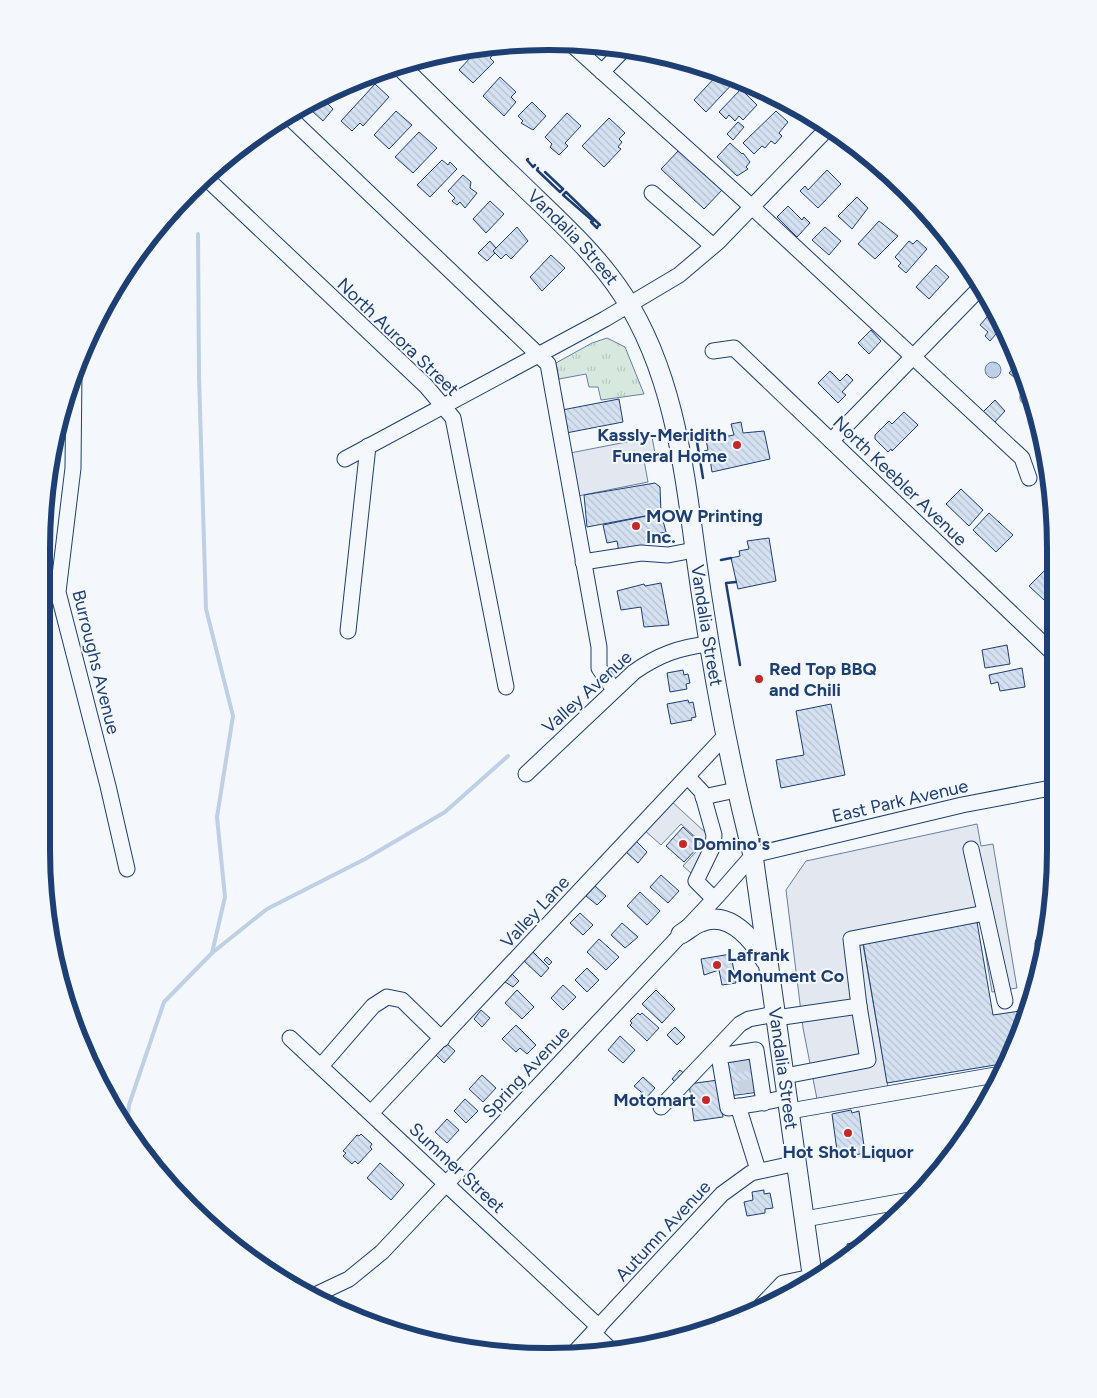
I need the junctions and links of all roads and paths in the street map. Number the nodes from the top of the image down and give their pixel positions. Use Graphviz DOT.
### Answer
graph roads {
  1 [pos="579,51"];
  2 [pos="618,55"];
  3 [pos="405,71"];
  4 [pos="602,72"];
  5 [pos="293,121"];
  6 [pos="823,133"];
  7 [pos="211,182"];
  8 [pos="652,193"];
  9 [pos="752,207"];
  10 [pos="713,246"];
  11 [pos="976,292"];
  12 [pos="630,306"];
  13 [pos="713,351"];
  14 [pos="540,355"];
  15 [pos="913,357"];
  16 [pos="74,396"];
  17 [pos="444,405"];
  18 [pos="831,441"];
  19 [pos="368,446"];
  20 [pos="345,459"];
  21 [pos="1029,478"];
  22 [pos="694,550"];
  23 [pos="583,562"];
  24 [pos="348,631"];
  25 [pos="709,644"];
  26 [pos="1047,648"];
  27 [pos="506,687"];
  28 [pos="614,690"];
  29 [pos="726,735"];
  30 [pos="526,774"];
  31 [pos="688,777"];
  32 [pos="1047,789"];
  33 [pos="736,790"];
  34 [pos="703,797"];
  35 [pos="971,849"];
  36 [pos="753,855"];
  37 [pos="127,869"];
  38 [pos="714,899"];
  39 [pos="985,913"];
  40 [pos="681,934"];
  41 [pos="768,963"];
  42 [pos="1005,1001"];
  43 [pos="858,1006"];
  44 [pos="775,1016"];
  45 [pos="290,1038"];
  46 [pos="442,1039"];
  47 [pos="719,1051"];
  48 [pos="321,1066"];
  49 [pos="993,1075"];
  50 [pos="785,1076"];
  51 [pos="745,1102"];
  52 [pos="764,1103"];
  53 [pos="789,1104"];
  54 [pos="661,1107"];
  55 [pos="371,1113"];
  56 [pos="797,1163"];
  57 [pos="758,1170"];
  58 [pos="447,1184"];
  59 [pos="901,1202"];
  60 [pos="806,1219"];
  61 [pos="812,1272"];
  62 [pos="797,1282"];
  63 [pos="320,1293"];
  64 [pos="771,1296"];
  65 [pos="596,1330"];
  66 [pos="607,1345"];
  67 [pos="580,1347"];
  1 -- 4 [label="street"];
  2 -- 4 [label="street"];
  3 -- 12 [label="main road, Vandalia Street"];
  4 -- 9 [label="street"];
  5 -- 14 [label="street"];
  6 -- 9 [label="street"];
  7 -- 17 [label="street, North Aurora Street"];
  8 -- 10 [label="street"];
  9 -- 10 [label="street"];
  9 -- 15 [label="street"];
  10 -- 12 [label="street"];
  11 -- 15 [label="street"];
  12 -- 14 [label="street"];
  12 -- 22 [label="main road, Vandalia Street"];
  13 -- 18 [label="street, North Keebler Avenue"];
  14 -- 17 [label="street"];
  14 -- 23 [label="street"];
  15 -- 18 [label="street"];
  15 -- 21 [label="street"];
  16 -- 37 [label="street, Burroughs Avenue"];
  17 -- 19 [label="street"];
  17 -- 27 [label="street, North Aurora Street"];
  18 -- 26 [label="street, North Keebler Avenue"];
  19 -- 20 [label="street"];
  19 -- 24 [label="street"];
  22 -- 23 [label="street"];
  22 -- 25 [label="main road, Vandalia Street"];
  23 -- 28 [label="street"];
  25 -- 28 [label="street, Valley Avenue"];
  25 -- 29 [label="main road, Vandalia Street"];
  28 -- 30 [label="street, Valley Avenue"];
  29 -- 31 [label="street, Valley Lane"];
  29 -- 33 [label="main road, Vandalia Street"];
  31 -- 34 [label="street"];
  31 -- 46 [label="street, Valley Lane"];
  32 -- 36 [label="street, East Park Avenue"];
  33 -- 34 [label="street"];
  33 -- 36 [label="main road, Vandalia Street"];
  34 -- 38 [label="street"];
  35 -- 39 [label="street"];
  36 -- 38 [label="street, Spring Avenue"];
  36 -- 41 [label="main road, Vandalia Street"];
  38 -- 40 [label="street, Spring Avenue"];
  39 -- 42 [label="street"];
  39 -- 43 [label="street"];
  40 -- 41 [label="main road"];
  40 -- 58 [label="street, Spring Avenue"];
  41 -- 44 [label="main road, Vandalia Street"];
  43 -- 44 [label="street"];
  43 -- 50 [label="street"];
  44 -- 47 [label="street"];
  44 -- 50 [label="main road, Vandalia Street"];
  45 -- 48 [label="street, Summer Street"];
  46 -- 48 [label="street"];
  46 -- 55 [label="street, Valley Lane"];
  47 -- 51 [label="street"];
  47 -- 52 [label="street"];
  47 -- 54 [label="street"];
  48 -- 55 [label="street, Summer Street"];
  49 -- 53 [label="street"];
  50 -- 53 [label="main road, Vandalia Street"];
  51 -- 52 [label="street"];
  51 -- 57 [label="street"];
  52 -- 53 [label="street"];
  53 -- 56 [label="main road, Vandalia Street"];
  55 -- 58 [label="street, Summer Street"];
  56 -- 57 [label="street, Autumn Avenue"];
  56 -- 60 [label="main road, Vandalia Street"];
  57 -- 65 [label="street, Autumn Avenue"];
  58 -- 63 [label="street, Spring Avenue"];
  58 -- 65 [label="street, Summer Street"];
  59 -- 60 [label="street"];
  60 -- 61 [label="main road, Vandalia Street"];
  62 -- 64 [label="street"];
  65 -- 66 [label="street, Summer Street"];
  65 -- 67 [label="street, Autumn Avenue"];
}
